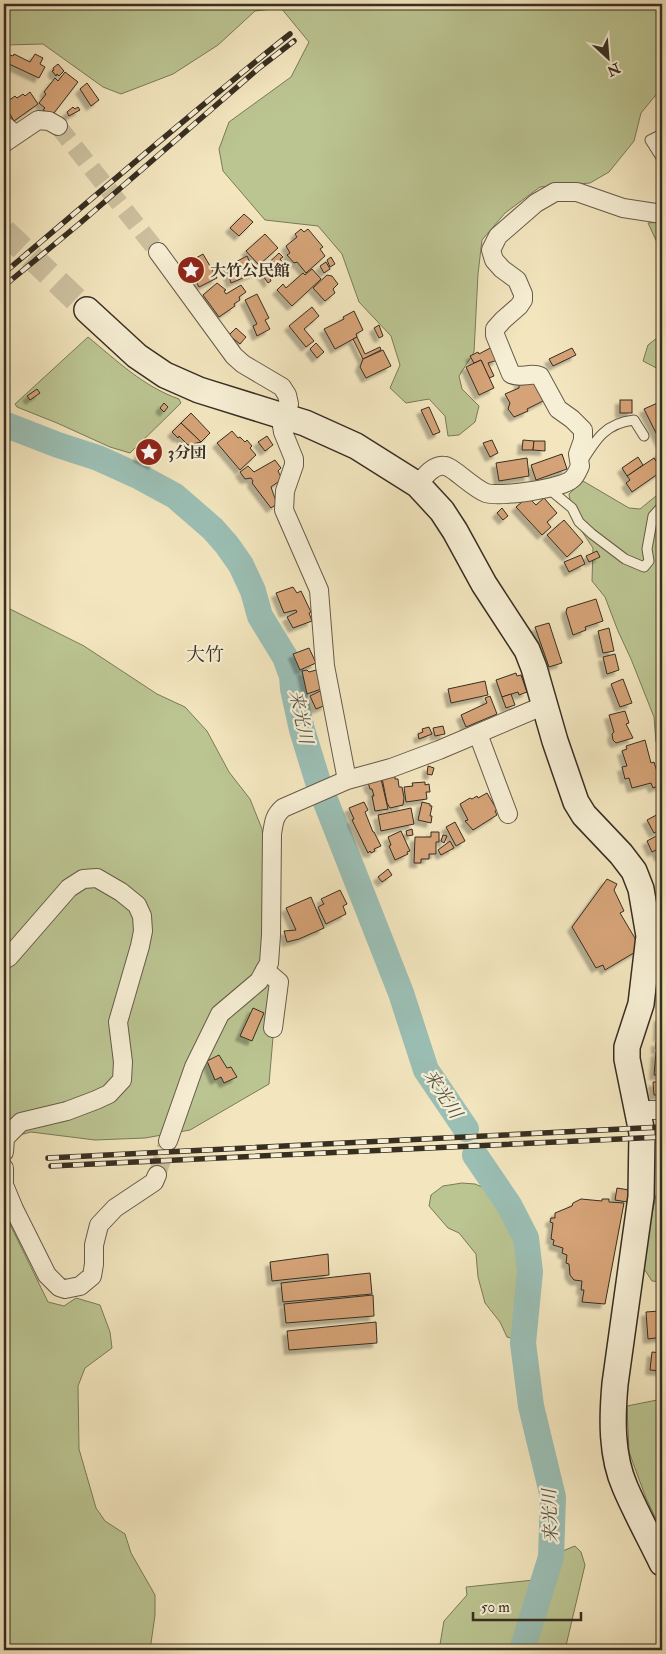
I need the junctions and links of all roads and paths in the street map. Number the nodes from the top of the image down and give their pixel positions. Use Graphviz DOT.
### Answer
graph roads {
  1 [pos="4,119"];
  2 [pos="58,126"];
  3 [pos="19,132"];
  4 [pos="662,134"];
  5 [pos="4,143"];
  6 [pos="662,159"];
  7 [pos="662,214"];
  8 [pos="158,252"];
  9 [pos="87,310"];
  10 [pos="285,417"];
  11 [pos="644,436"];
  12 [pos="580,466"];
  13 [pos="418,484"];
  14 [pos="547,487"];
  15 [pos="662,506"];
  16 [pos="545,705"];
  17 [pos="478,734"];
  18 [pos="342,782"];
  19 [pos="508,814"];
  20 [pos="4,960"];
  21 [pos="265,970"];
  22 [pos="274,1028"];
  23 [pos="638,1110"];
  24 [pos="662,1110"];
  25 [pos="168,1141"];
  26 [pos="4,1152"];
  27 [pos="4,1168"];
  28 [pos="158,1175"];
  29 [pos="662,1563"];
  1 -- 3 [label="lane"];
  2 -- 3 [label="street"];
  3 -- 5 [label="street"];
  4 -- 6 [label="lane"];
  7 -- 12 [label="street"];
  8 -- 10 [label="street"];
  9 -- 10 [label="street"];
  10 -- 13 [label="street"];
  10 -- 18 [label="street"];
  11 -- 12 [label="lane"];
  12 -- 14 [label="street"];
  13 -- 14 [label="street"];
  13 -- 16 [label="street"];
  14 -- 15 [label="lane"];
  16 -- 17 [label="street"];
  16 -- 23 [label="street"];
  17 -- 18 [label="street"];
  17 -- 19 [label="street"];
  18 -- 21 [label="street"];
  20 -- 26 [label="street"];
  21 -- 22 [label="street"];
  21 -- 25 [label="street"];
  23 -- 24 [label="street"];
  23 -- 29 [label="street"];
  27 -- 28 [label="street"];
}
